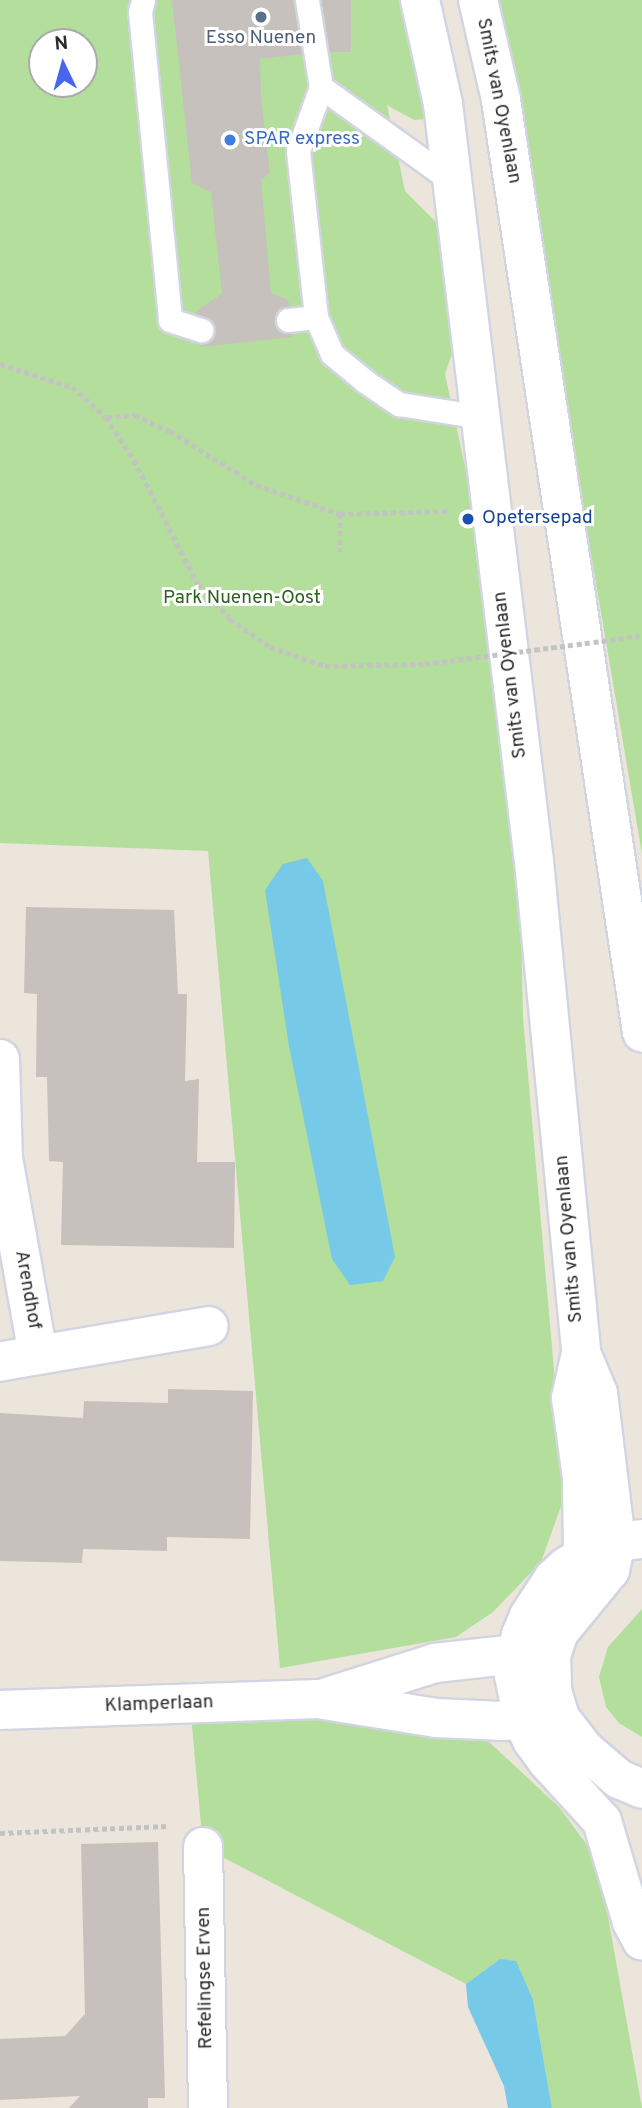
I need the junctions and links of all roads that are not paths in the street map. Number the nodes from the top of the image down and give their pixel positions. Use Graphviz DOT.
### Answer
graph roads {
  1 [pos="143,0"];
  2 [pos="307,0"];
  3 [pos="420,0"];
  4 [pos="478,0"];
  5 [pos="321,87"];
  6 [pos="453,182"];
  7 [pos="316,317"];
  8 [pos="288,320"];
  9 [pos="201,330"];
  10 [pos="482,417"];
  11 [pos="642,1032"];
  12 [pos="0,1059"];
  13 [pos="209,1326"];
  14 [pos="38,1355"];
  15 [pos="0,1362"];
  16 [pos="614,1545"];
  17 [pos="517,1654"];
  18 [pos="318,1699"];
  19 [pos="0,1710"];
  20 [pos="542,1719"];
  21 [pos="640,1798"];
  22 [pos="203,1849"];
  23 [pos="642,1941"];
  24 [pos="208,2108"];
  1 -- 9 [label="lane"];
  2 -- 5 [label="lane"];
  3 -- 6 [label="main road, Smits van Oyenlaan"];
  4 -- 11 [label="main road, Smits van Oyenlaan"];
  5 -- 6 [label="lane"];
  5 -- 7 [label="lane"];
  6 -- 10 [label="main road, Smits van Oyenlaan"];
  7 -- 8 [label="lane"];
  7 -- 10 [label="lane"];
  10 -- 16 [label="main road, Smits van Oyenlaan"];
  12 -- 14 [label="main road, Arendhof"];
  13 -- 14 [label="main road, Arendhof"];
  14 -- 15 [label="main road, Arendhof"];
  16 -- 17 [label="main road"];
  16 -- 20 [label="main road"];
  17 -- 18 [label="main road, Klamperlaan"];
  17 -- 20 [label="main road"];
  18 -- 19 [label="main road, Klamperlaan"];
  18 -- 20 [label="main road, Klamperlaan"];
  20 -- 21 [label="main road"];
  20 -- 23 [label="main road"];
  22 -- 24 [label="main road, Refelingse Erven"];
}
